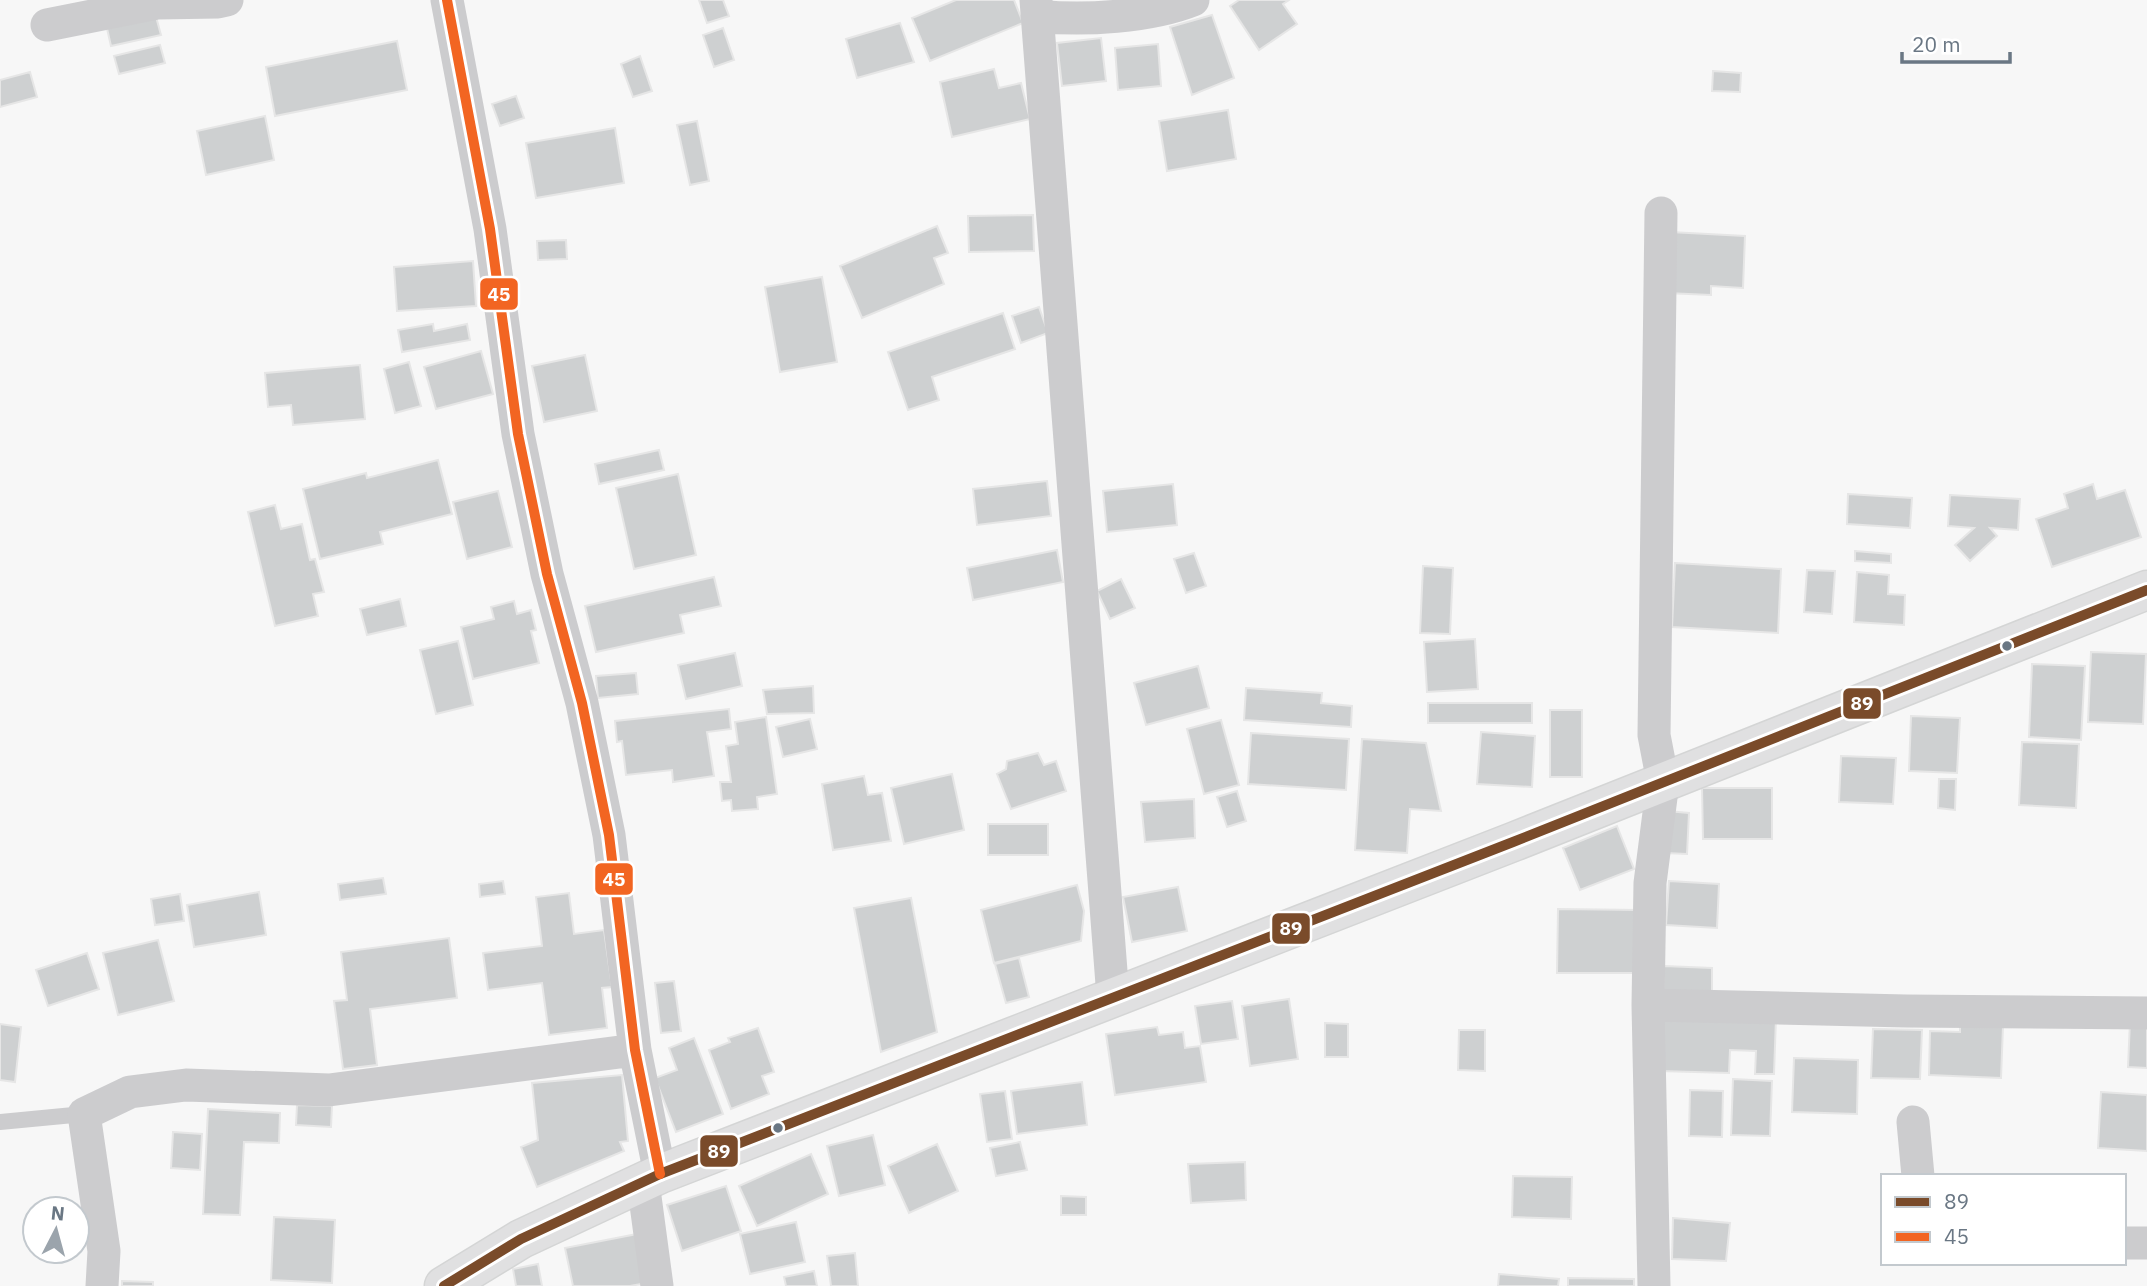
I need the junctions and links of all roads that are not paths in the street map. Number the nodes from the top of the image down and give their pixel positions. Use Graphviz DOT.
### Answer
graph roads {
  1 [pos="227,0"];
  2 [pos="447,0"];
  3 [pos="1193,0"];
  4 [pos="1036,8"];
  5 [pos="47,25"];
  6 [pos="1661,214"];
  7 [pos="2147,590"];
  8 [pos="1662,782"];
  9 [pos="1113,997"];
  10 [pos="1648,1005"];
  11 [pos="2147,1013"];
  12 [pos="635,1050"];
  13 [pos="84,1114"];
  14 [pos="0,1122"];
  15 [pos="1913,1122"];
  16 [pos="1918,1174"];
  17 [pos="652,1178"];
  18 [pos="2126,1243"];
  19 [pos="2147,1243"];
  20 [pos="102,1286"];
  21 [pos="444,1286"];
  22 [pos="657,1286"];
  23 [pos="1654,1286"];
  1 -- 5 [label="street"];
  2 -- 12 [label="street"];
  3 -- 4 [label="street"];
  4 -- 9 [label="street"];
  6 -- 8 [label="street"];
  7 -- 8 [label="street"];
  8 -- 9 [label="street"];
  8 -- 10 [label="street"];
  9 -- 17 [label="street"];
  10 -- 11 [label="street"];
  10 -- 23 [label="street"];
  12 -- 13 [label="street"];
  12 -- 17 [label="street"];
  13 -- 14 [label="lane"];
  13 -- 20 [label="street"];
  15 -- 16 [label="street"];
  17 -- 21 [label="street"];
  17 -- 22 [label="street"];
  18 -- 19 [label="street"];
}
